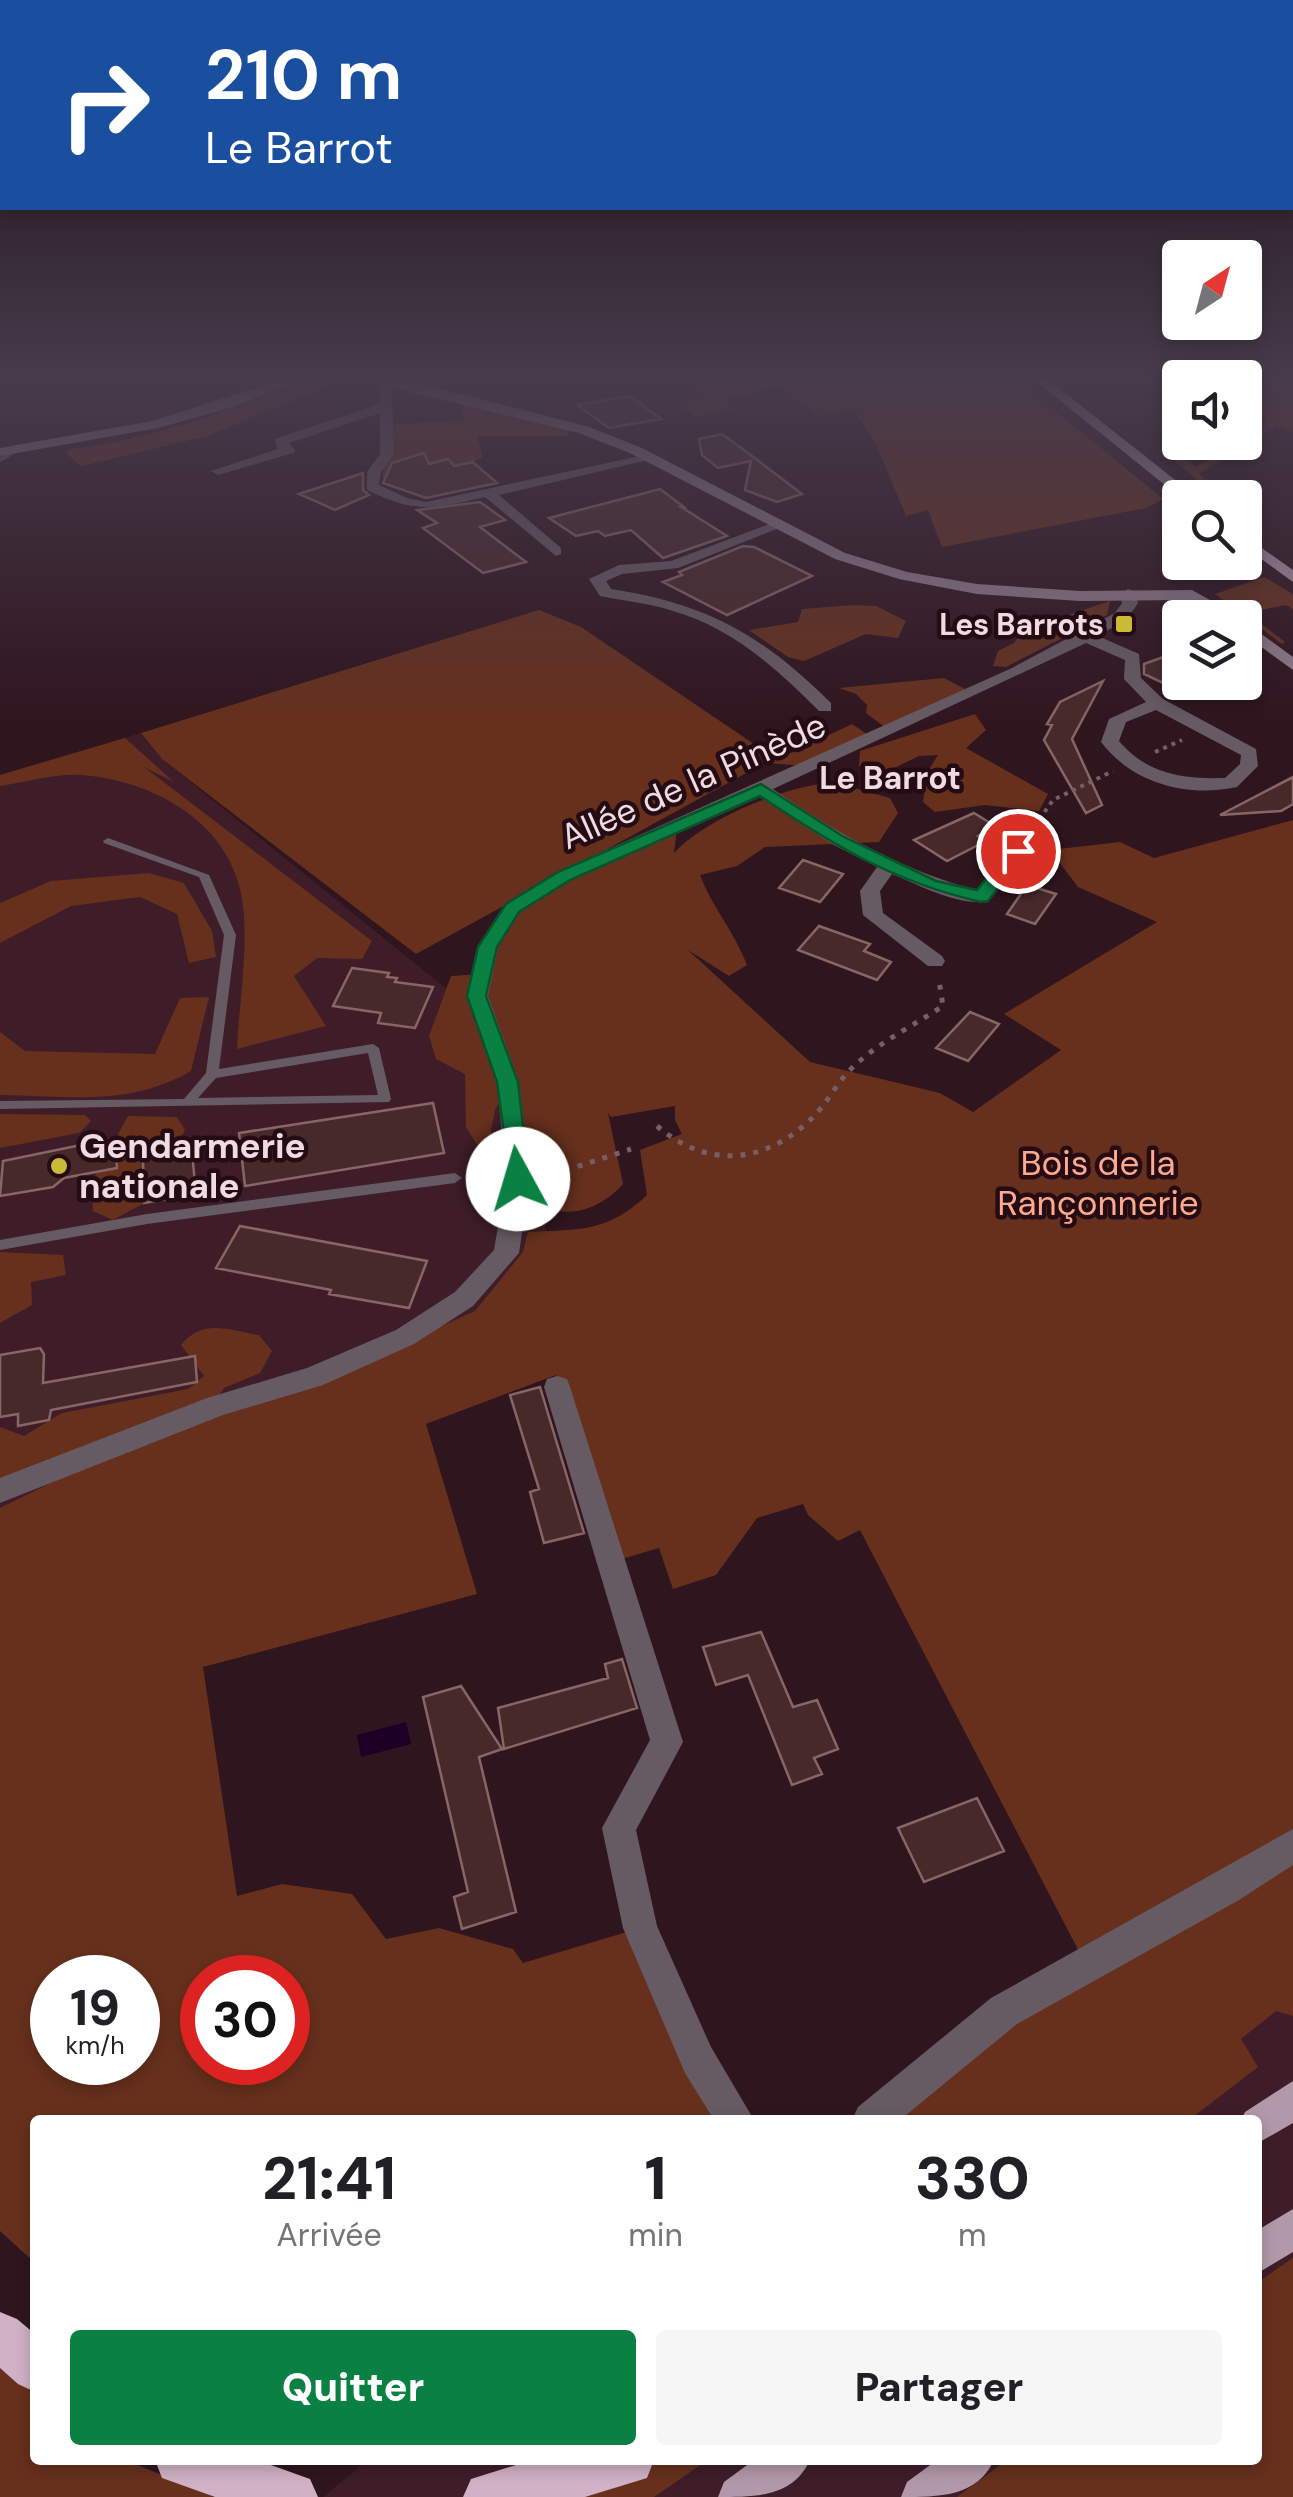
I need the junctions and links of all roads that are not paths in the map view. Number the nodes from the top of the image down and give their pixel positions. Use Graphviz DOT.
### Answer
graph roads {
  1 [pos="385,494"];
  2 [pos="490,494"];
  3 [pos="716,494"];
  4 [pos="777,526"];
  5 [pos="556,551"];
  6 [pos="1262,553"];
  7 [pos="1293,576"];
  8 [pos="1128,594"];
  9 [pos="1200,600"];
  10 [pos="1086,638"];
  11 [pos="1262,640"];
  12 [pos="1293,665"];
  13 [pos="1156,703"];
  14 [pos="825,707"];
  15 [pos="761,790"];
  16 [pos="108,840"];
  17 [pos="1018,851"];
  18 [pos="889,865"];
  19 [pos="935,961"];
  20 [pos="212,1074"];
  21 [pos="187,1103"];
  22 [pos="0,1104"];
  23 [pos="455,1178"];
  24 [pos="0,1245"];
  25 [pos="556,1387"];
  26 [pos="0,1491"];
  27 [pos="1293,1846"];
  28 [pos="1293,2100"];
  29 [pos="731,2115"];
  30 [pos="878,2115"];
  31 [pos="1262,2122"];
  32 [pos="1293,2228"];
  33 [pos="1262,2251"];
  34 [pos="0,2336"];
  35 [pos="30,2363"];
  36 [pos="195,2465"];
  37 [pos="611,2465"];
  38 [pos="782,2465"];
  39 [pos="967,2465"];
  40 [pos="292,2497"];
  41 [pos="488,2497"];
  42 [pos="739,2497"];
  43 [pos="922,2497"];
  1 -- 2 [label="street"];
  2 -- 5 [label="street"];
  3 -- 4 [label="street"];
  4 -- 8 [label="street"];
  4 -- 14 [label="street"];
  6 -- 7 [label="main road"];
  8 -- 9 [label="street"];
  8 -- 10 [label="street, Allée de la Pinède"];
  10 -- 13 [label="street"];
  10 -- 15 [label="street, Allée de la Pinède"];
  11 -- 12 [label="street"];
  13 -- 13 [label="street"];
  15 -- 18 [label="street"];
  15 -- 26 [label="street, Allée de la Pinède"];
  16 -- 20 [label="lane"];
  17 -- 18 [label="street"];
  18 -- 19 [label="street"];
  20 -- 21 [label="lane"];
  20 -- 21 [label="lane"];
  21 -- 22 [label="lane"];
  23 -- 24 [label="lane"];
  25 -- 29 [label="street"];
  27 -- 30 [label="street"];
  28 -- 31 [label="main road"];
  32 -- 33 [label="main road"];
  34 -- 35 [label="highway"];
  36 -- 40 [label="highway"];
  37 -- 41 [label="highway"];
  38 -- 42 [label="main road"];
  39 -- 43 [label="main road"];
}
